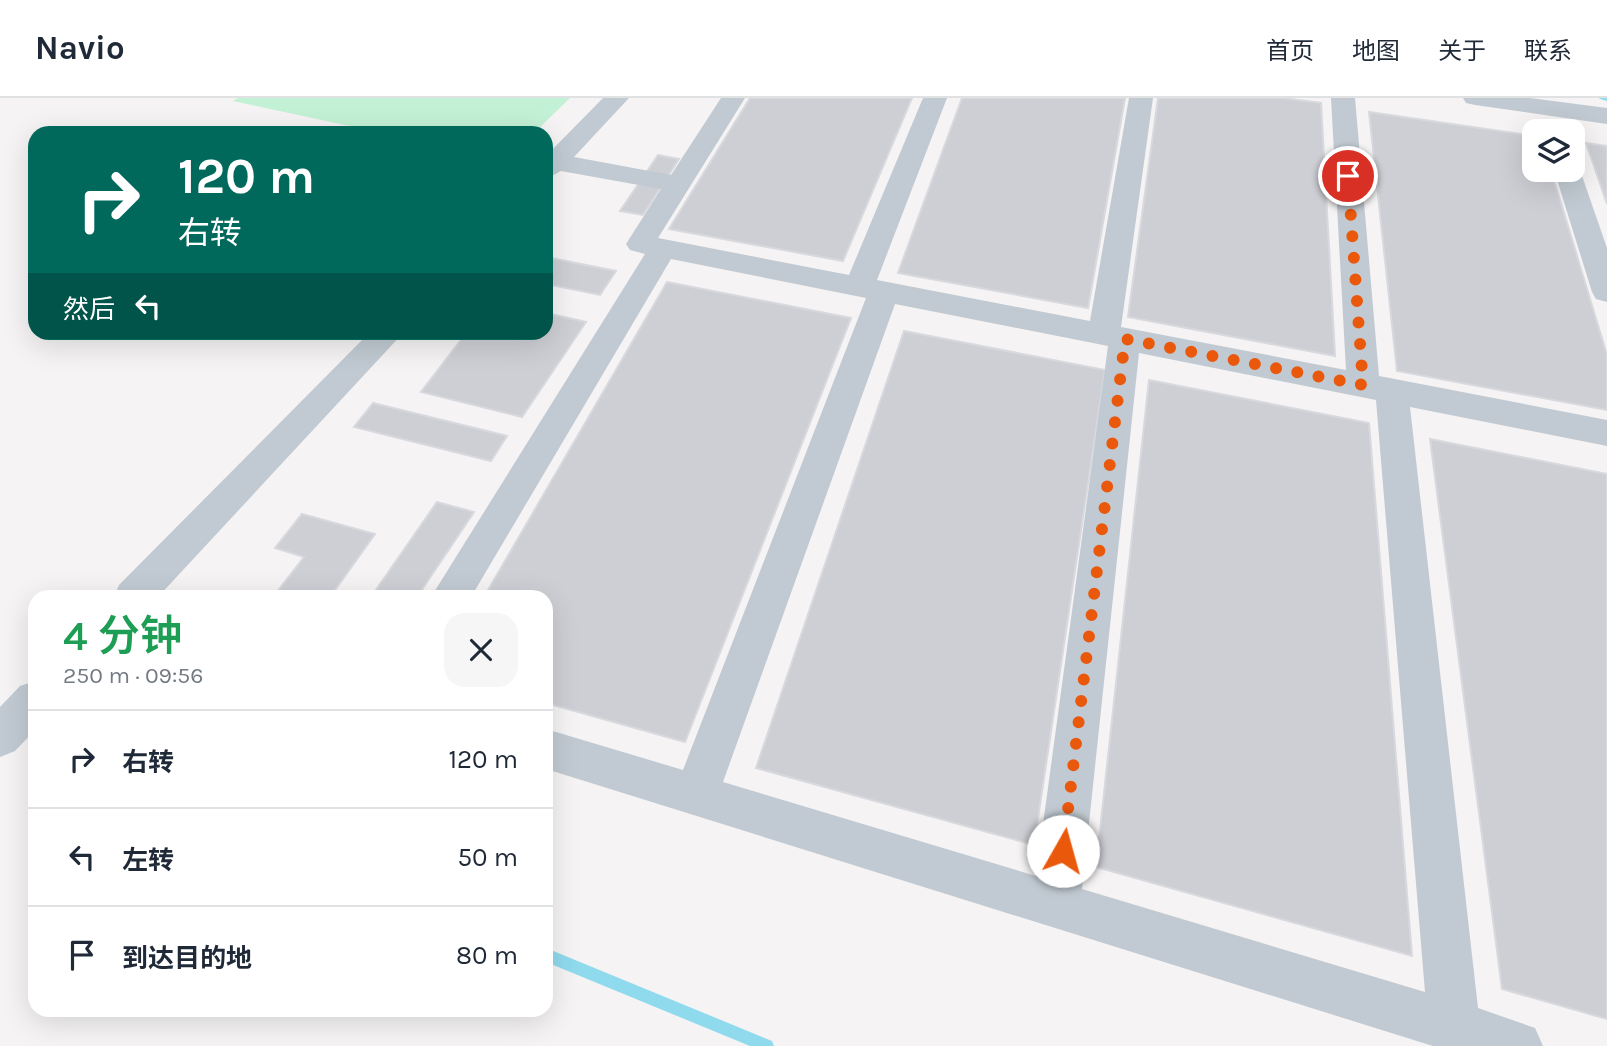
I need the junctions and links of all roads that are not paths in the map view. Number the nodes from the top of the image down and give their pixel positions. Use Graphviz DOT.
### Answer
graph roads {
  1 [pos="617,98"];
  2 [pos="733,98"];
  3 [pos="934,98"];
  4 [pos="1141,98"];
  5 [pos="1343,98"];
  6 [pos="1475,98"];
  7 [pos="1607,116"];
  8 [pos="1548,119"];
  9 [pos="1565,119"];
  10 [pos="553,165"];
  11 [pos="553,167"];
  12 [pos="1571,182"];
  13 [pos="678,184"];
  14 [pos="663,248"];
  15 [pos="871,289"];
  16 [pos="1607,292"];
  17 [pos="1114,337"];
  18 [pos="381,340"];
  19 [pos="1378,388"];
  20 [pos="1607,433"];
  21 [pos="140,590"];
  22 [pos="454,590"];
  23 [pos="28,707"];
  24 [pos="0,737"];
  25 [pos="553,751"];
  26 [pos="696,795"];
  27 [pos="1056,905"];
  28 [pos="1454,1027"];
  29 [pos="1517,1046"];
  1 -- 10 [label="lane"];
  2 -- 13 [label="lane"];
  3 -- 15 [label="lane"];
  4 -- 17 [label="lane"];
  5 -- 19 [label="lane"];
  6 -- 8 [label="lane"];
  7 -- 9 [label="lane"];
  11 -- 13 [label="lane"];
  12 -- 16 [label="lane"];
  13 -- 14 [label="lane"];
  14 -- 15 [label="lane"];
  14 -- 22 [label="lane"];
  15 -- 17 [label="lane"];
  15 -- 26 [label="lane"];
  17 -- 19 [label="lane"];
  17 -- 27 [label="lane"];
  18 -- 21 [label="lane"];
  19 -- 20 [label="lane"];
  19 -- 28 [label="lane"];
  23 -- 24 [label="lane"];
  25 -- 26 [label="lane"];
  26 -- 27 [label="lane"];
  27 -- 28 [label="lane"];
  28 -- 29 [label="lane"];
}
